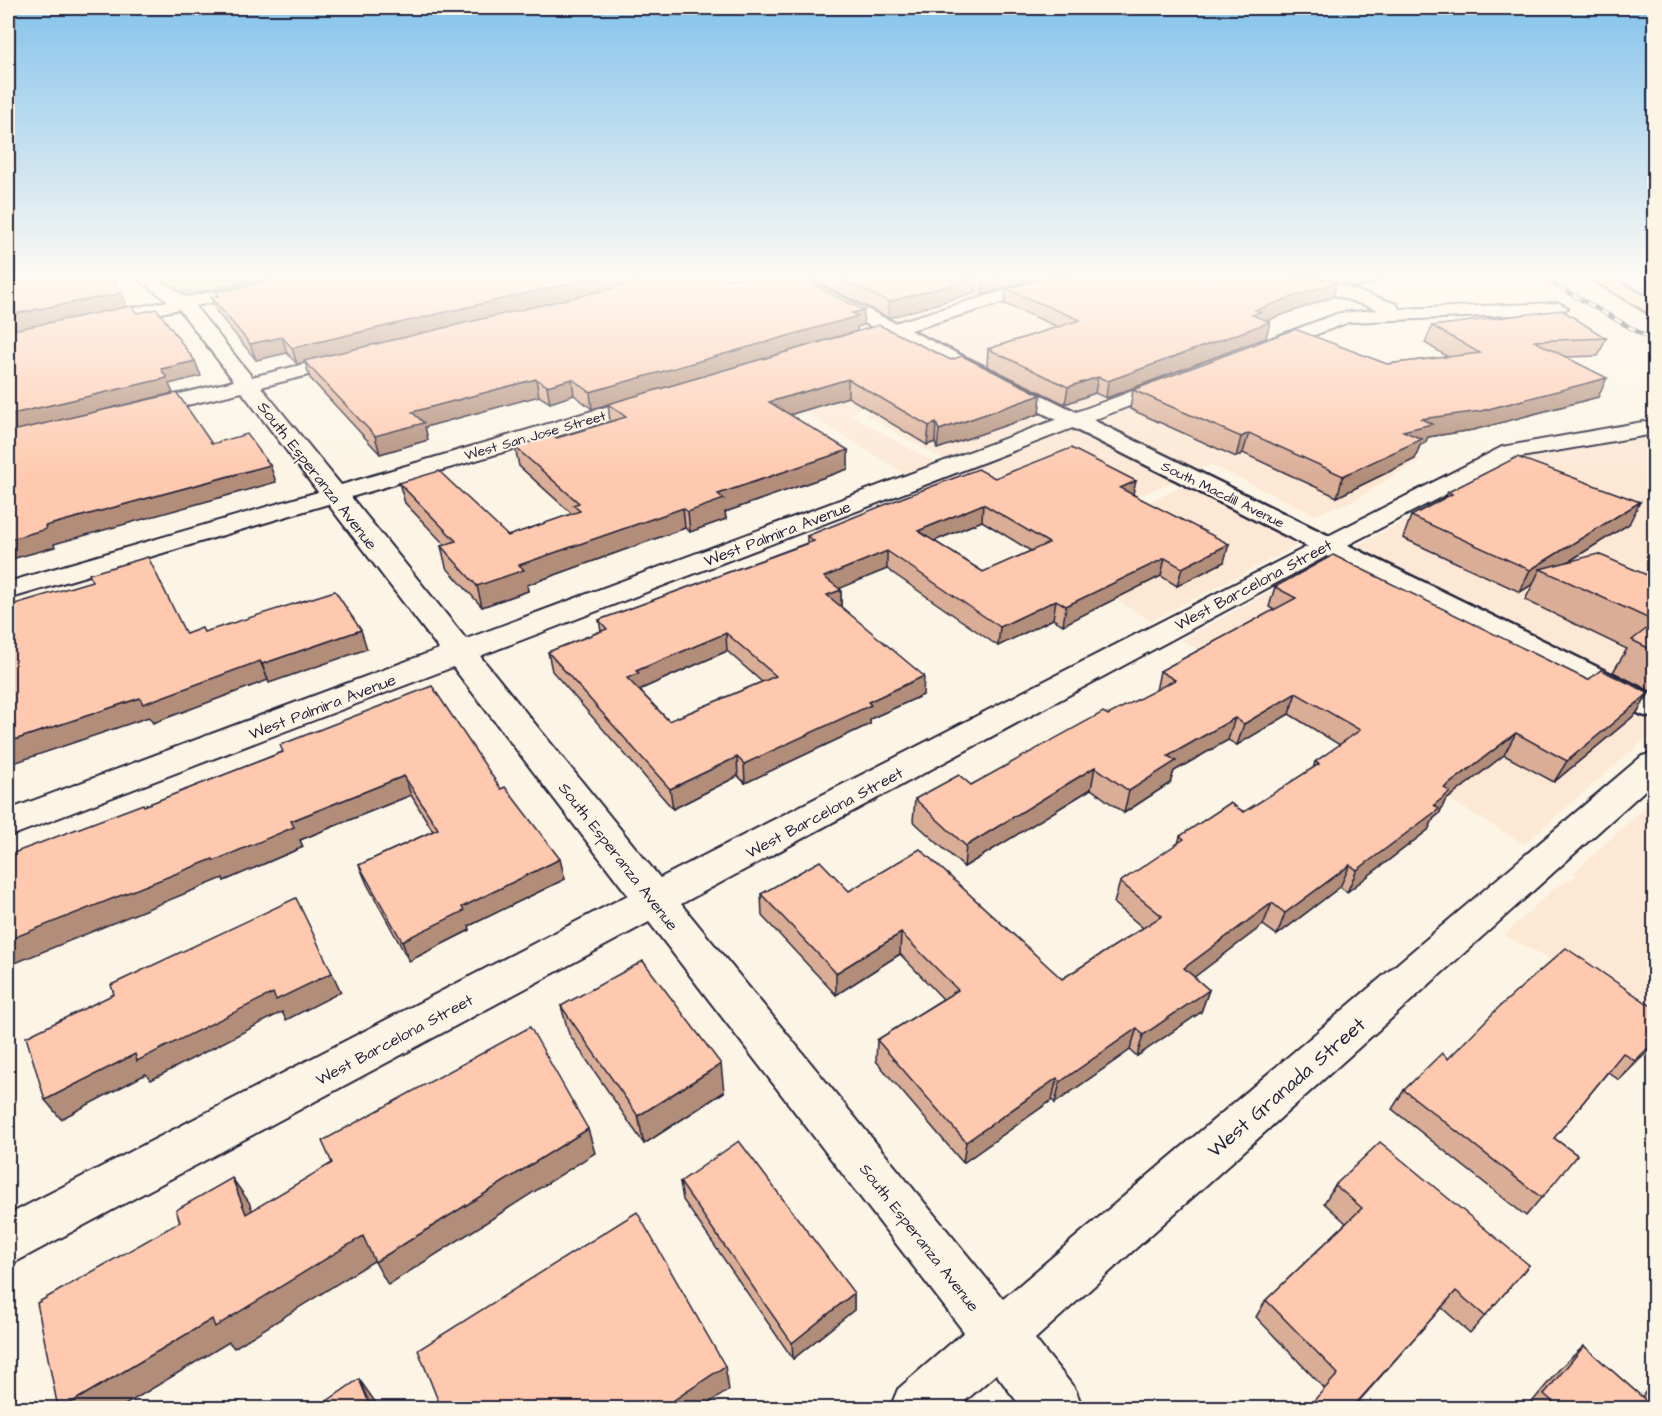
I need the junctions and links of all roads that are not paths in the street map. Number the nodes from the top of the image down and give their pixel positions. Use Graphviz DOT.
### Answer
graph roads {
  1 [pos="216,345"];
  2 [pos="838,345"];
  3 [pos="922,345"];
  4 [pos="1273,345"];
  5 [pos="835,346"];
  6 [pos="373,354"];
  7 [pos="1244,356"];
  8 [pos="1192,376"];
  9 [pos="246,384"];
  10 [pos="675,394"];
  11 [pos="121,414"];
  12 [pos="1074,420"];
  13 [pos="1654,427"];
  14 [pos="334,495"];
  15 [pos="1327,545"];
  16 [pos="8,591"];
  17 [pos="458,655"];
  18 [pos="1654,708"];
  19 [pos="1654,764"];
  20 [pos="8,825"];
  21 [pos="655,902"];
  22 [pos="8,1241"];
  23 [pos="999,1337"];
  24 [pos="917,1408"];
  25 [pos="1056,1408"];
  1 -- 9 [label="street, South Esperanza Avenue"];
  2 -- 5 [label="street"];
  3 -- 12 [label="street, South Macdill Avenue"];
  4 -- 7 [label="street"];
  6 -- 9 [label="street"];
  8 -- 12 [label="street, West Palmira Avenue"];
  9 -- 11 [label="street"];
  9 -- 14 [label="street, South Esperanza Avenue"];
  10 -- 14 [label="street, West San Jose Street"];
  12 -- 15 [label="street, South Macdill Avenue"];
  12 -- 17 [label="street, West Palmira Avenue"];
  13 -- 15 [label="street, West Barcelona Street"];
  14 -- 16 [label="street, West San Jose Street"];
  14 -- 17 [label="street, South Esperanza Avenue"];
  15 -- 18 [label="street, South Macdill Avenue"];
  15 -- 21 [label="street, West Barcelona Street"];
  17 -- 20 [label="street, West Palmira Avenue"];
  17 -- 21 [label="street, South Esperanza Avenue"];
  19 -- 23 [label="street, West Granada Street"];
  21 -- 22 [label="street, West Barcelona Street"];
  21 -- 23 [label="street, South Esperanza Avenue"];
  23 -- 24 [label="street, West Granada Street"];
  23 -- 25 [label="street, South Esperanza Avenue"];
}
